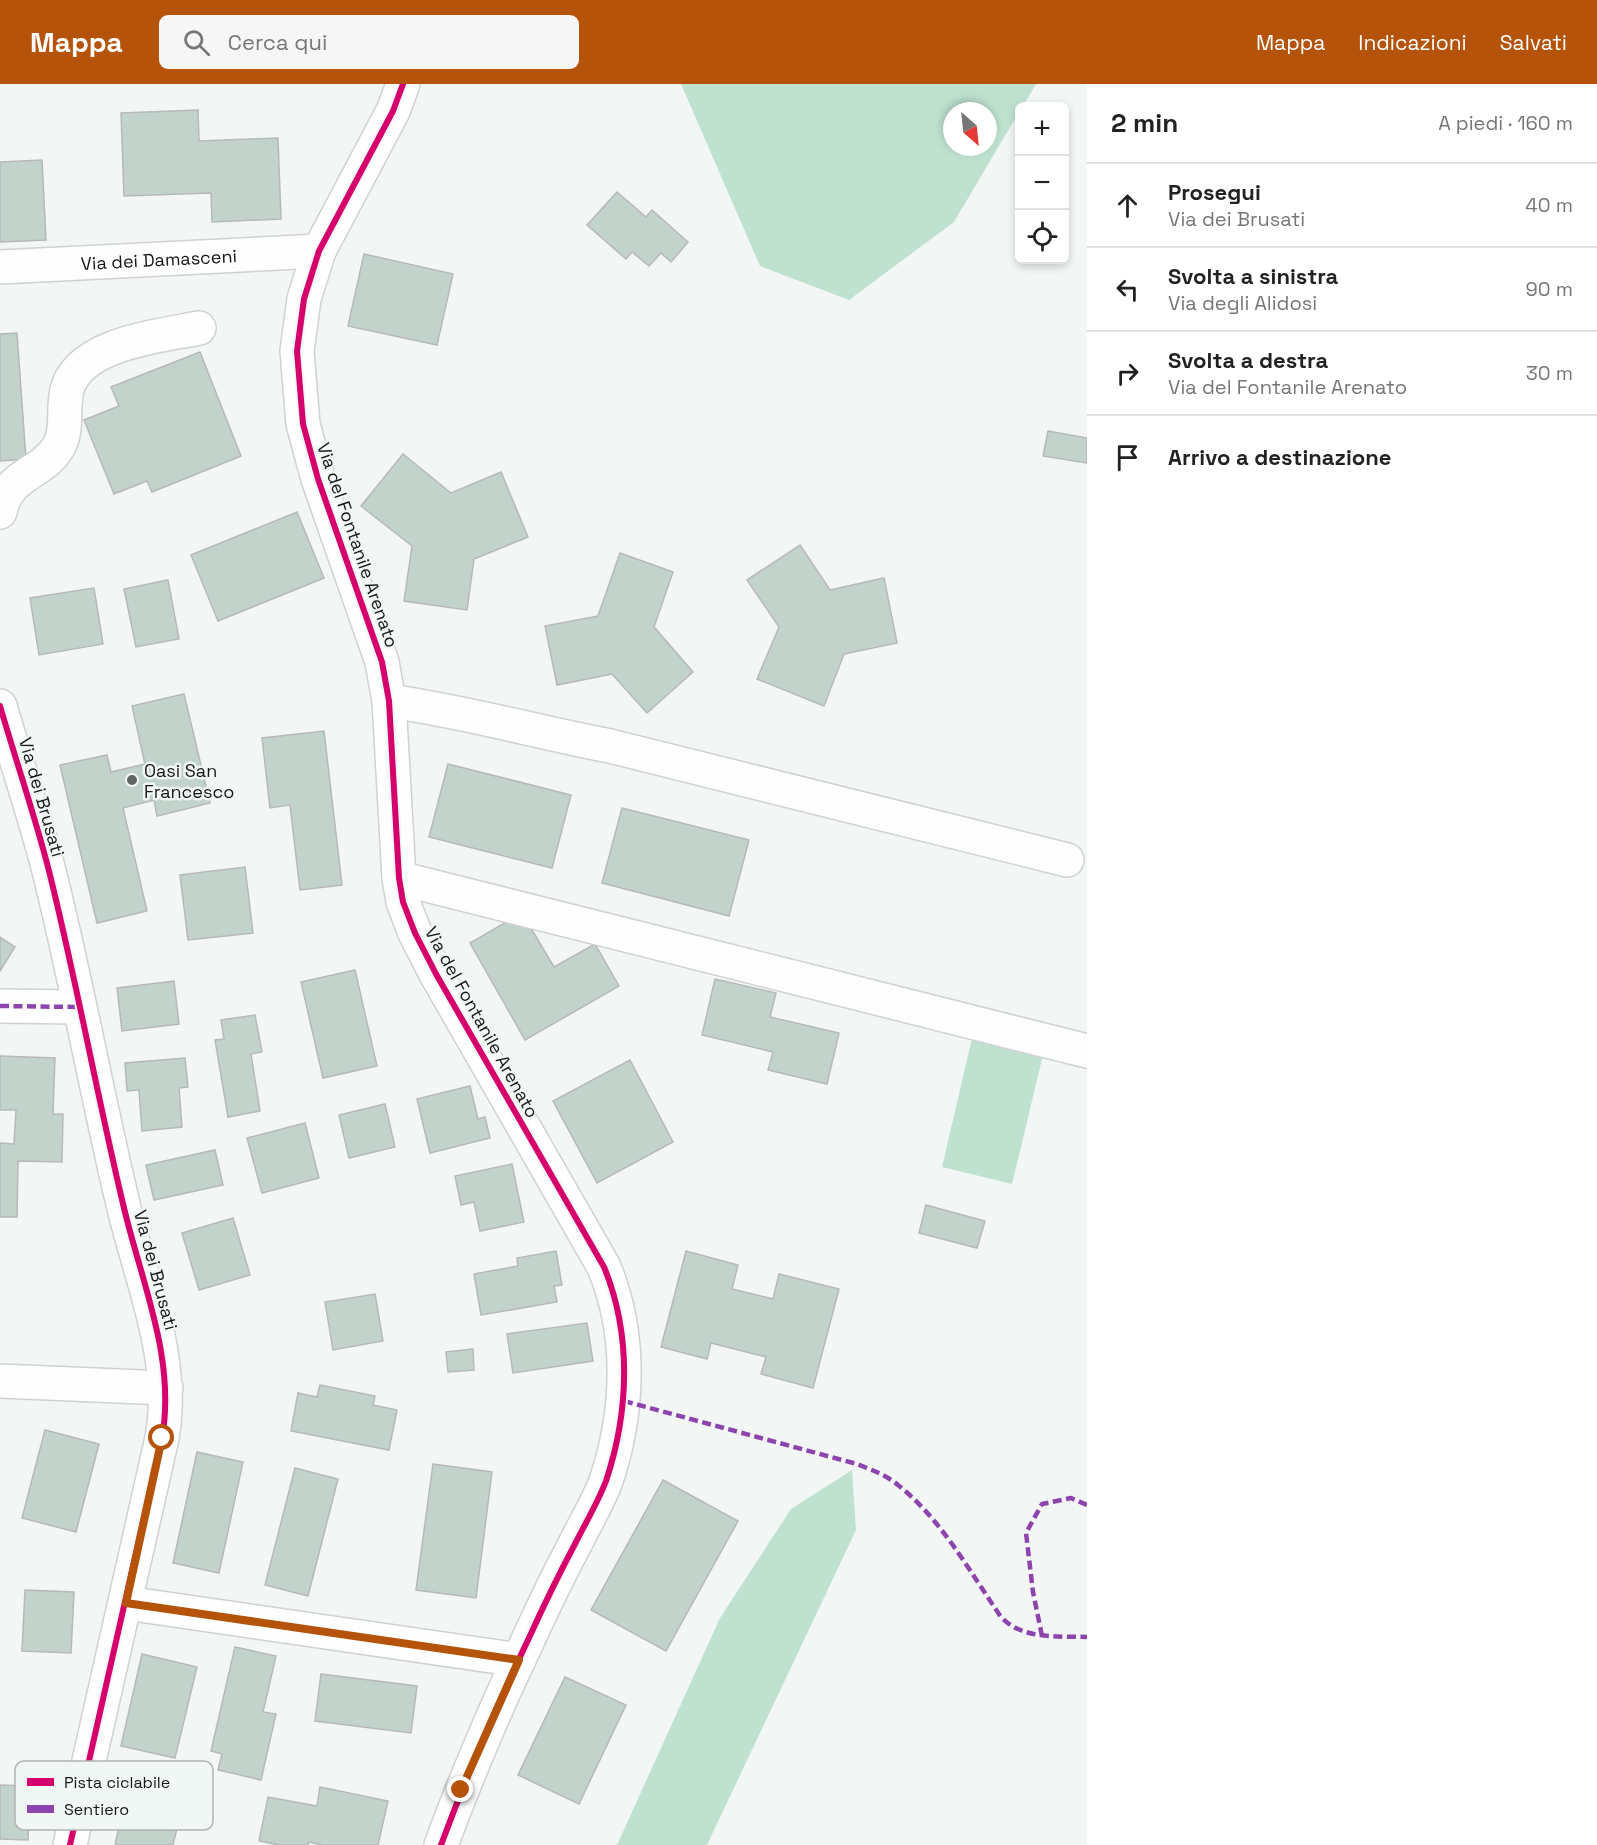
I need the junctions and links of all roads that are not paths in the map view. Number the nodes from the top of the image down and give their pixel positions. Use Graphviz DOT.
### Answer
graph roads {
  1 [pos="403,84"];
  2 [pos="319,250"];
  3 [pos="0,267"];
  4 [pos="199,328"];
  5 [pos="0,512"];
  6 [pos="389,701"];
  7 [pos="0,706"];
  8 [pos="1066,860"];
  9 [pos="399,878"];
  10 [pos="0,1006"];
  11 [pos="79,1007"];
  12 [pos="1087,1051"];
  13 [pos="0,1381"];
  14 [pos="166,1388"];
  15 [pos="126,1603"];
  16 [pos="519,1660"];
  17 [pos="89,1761"];
  18 [pos="73,1830"];
  19 [pos="70,1845"];
  20 [pos="441,1845"];
  1 -- 2 [label="street, Via del Fontanile Arenato"];
  2 -- 3 [label="street, Via dei Damasceni"];
  2 -- 6 [label="street, Via del Fontanile Arenato"];
  4 -- 5 [label="street"];
  6 -- 8 [label="street"];
  6 -- 9 [label="street, Via del Fontanile Arenato"];
  7 -- 11 [label="street, Via dei Brusati"];
  9 -- 12 [label="street"];
  9 -- 16 [label="street, Via del Fontanile Arenato"];
  10 -- 11 [label="street"];
  11 -- 14 [label="street, Via dei Brusati"];
  13 -- 14 [label="street"];
  14 -- 15 [label="street, Via dei Brusati"];
  15 -- 16 [label="street"];
  15 -- 17 [label="street, Via dei Brusati"];
  16 -- 20 [label="street, Via del Fontanile Arenato"];
  18 -- 19 [label="street, Via dei Brusati"];
}
